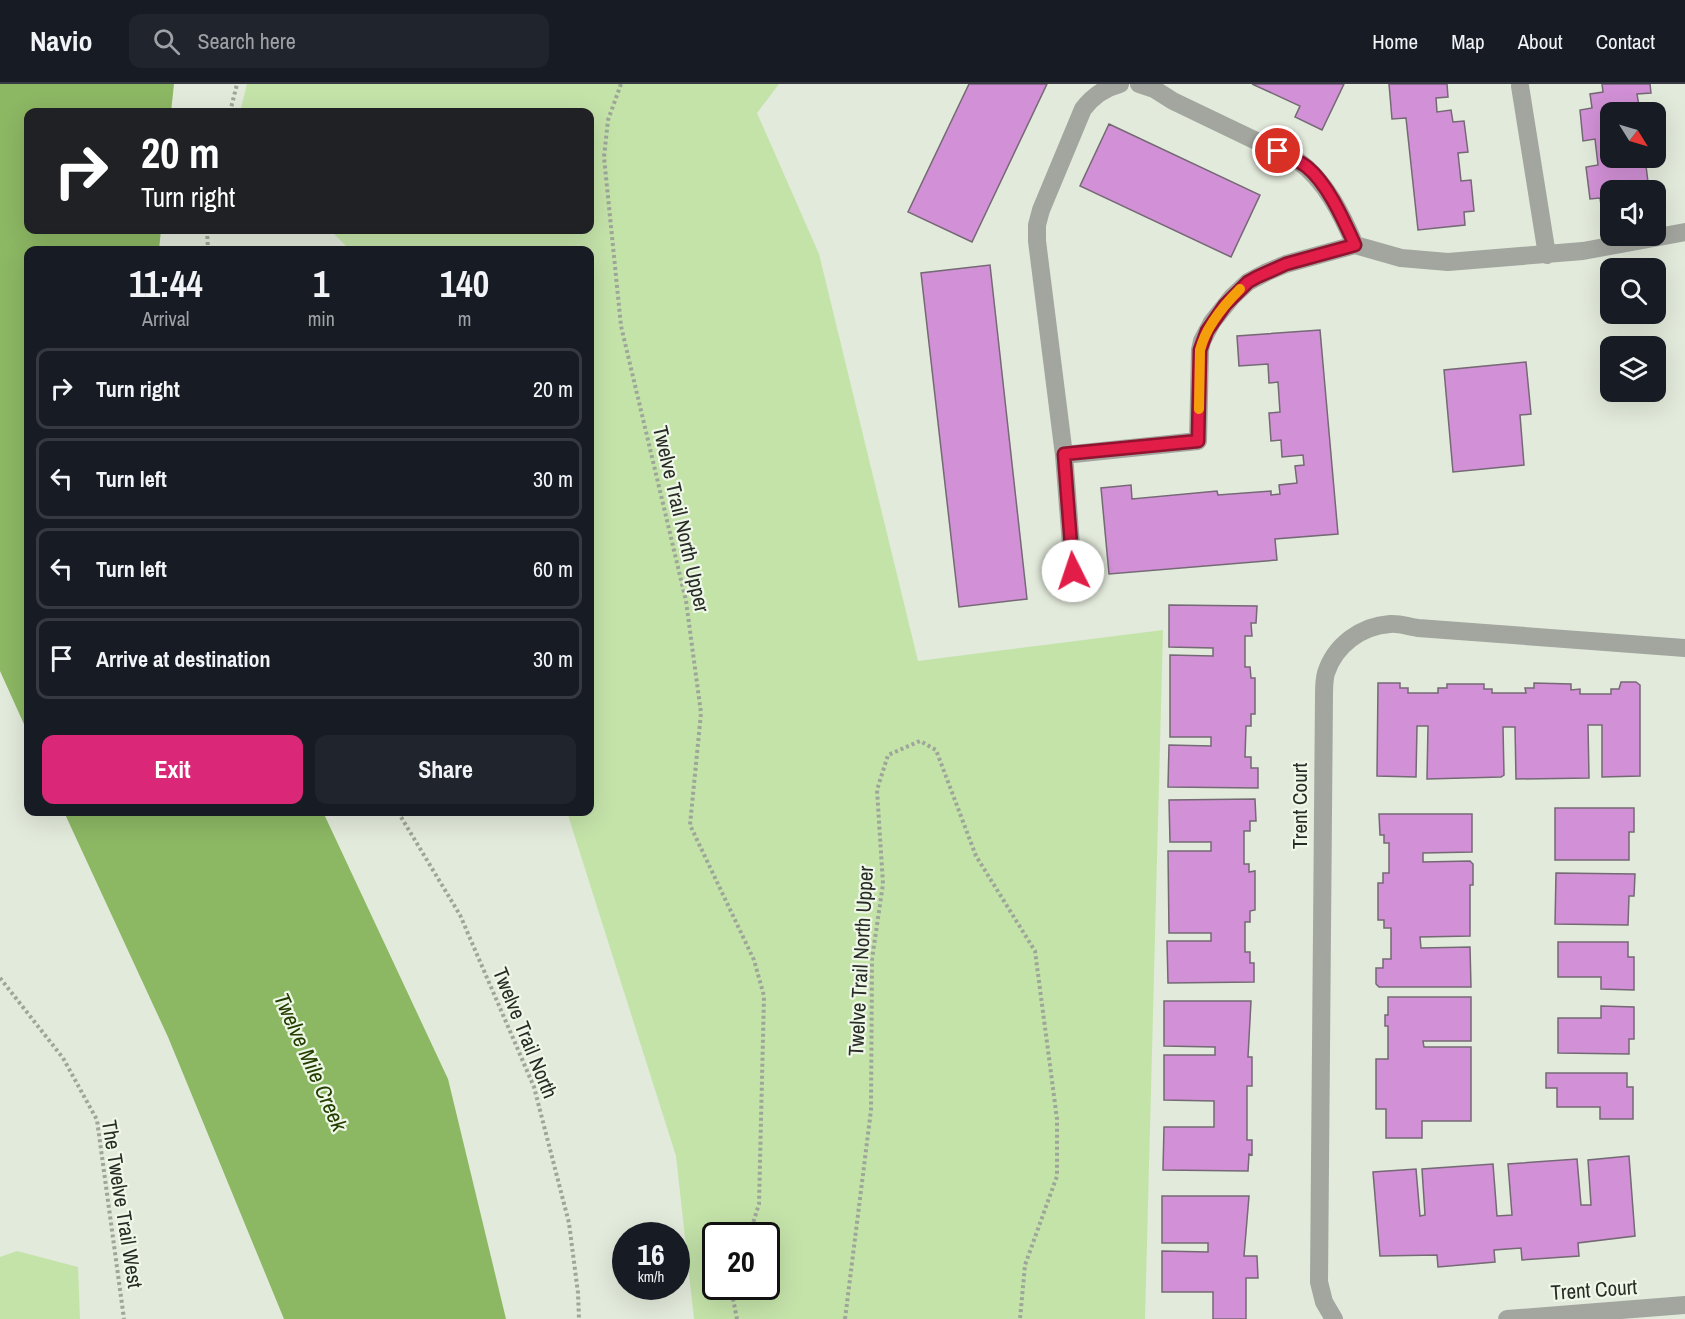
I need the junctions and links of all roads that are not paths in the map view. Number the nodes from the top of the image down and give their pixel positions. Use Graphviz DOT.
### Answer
graph roads {
  1 [pos="1120,84"];
  2 [pos="1139,84"];
  3 [pos="1520,86"];
  4 [pos="1685,232"];
  5 [pos="1355,245"];
  6 [pos="1547,255"];
  7 [pos="1064,454"];
  8 [pos="1073,571"];
  9 [pos="1685,648"];
  10 [pos="1685,1305"];
  11 [pos="1334,1319"];
  12 [pos="1507,1319"];
  1 -- 7 [label="street"];
  2 -- 5 [label="street"];
  3 -- 6 [label="street"];
  4 -- 6 [label="street"];
  5 -- 6 [label="street"];
  5 -- 7 [label="street"];
  7 -- 8 [label="street"];
  9 -- 11 [label="street, Trent Court"];
  10 -- 12 [label="street, Trent Court"];
}
